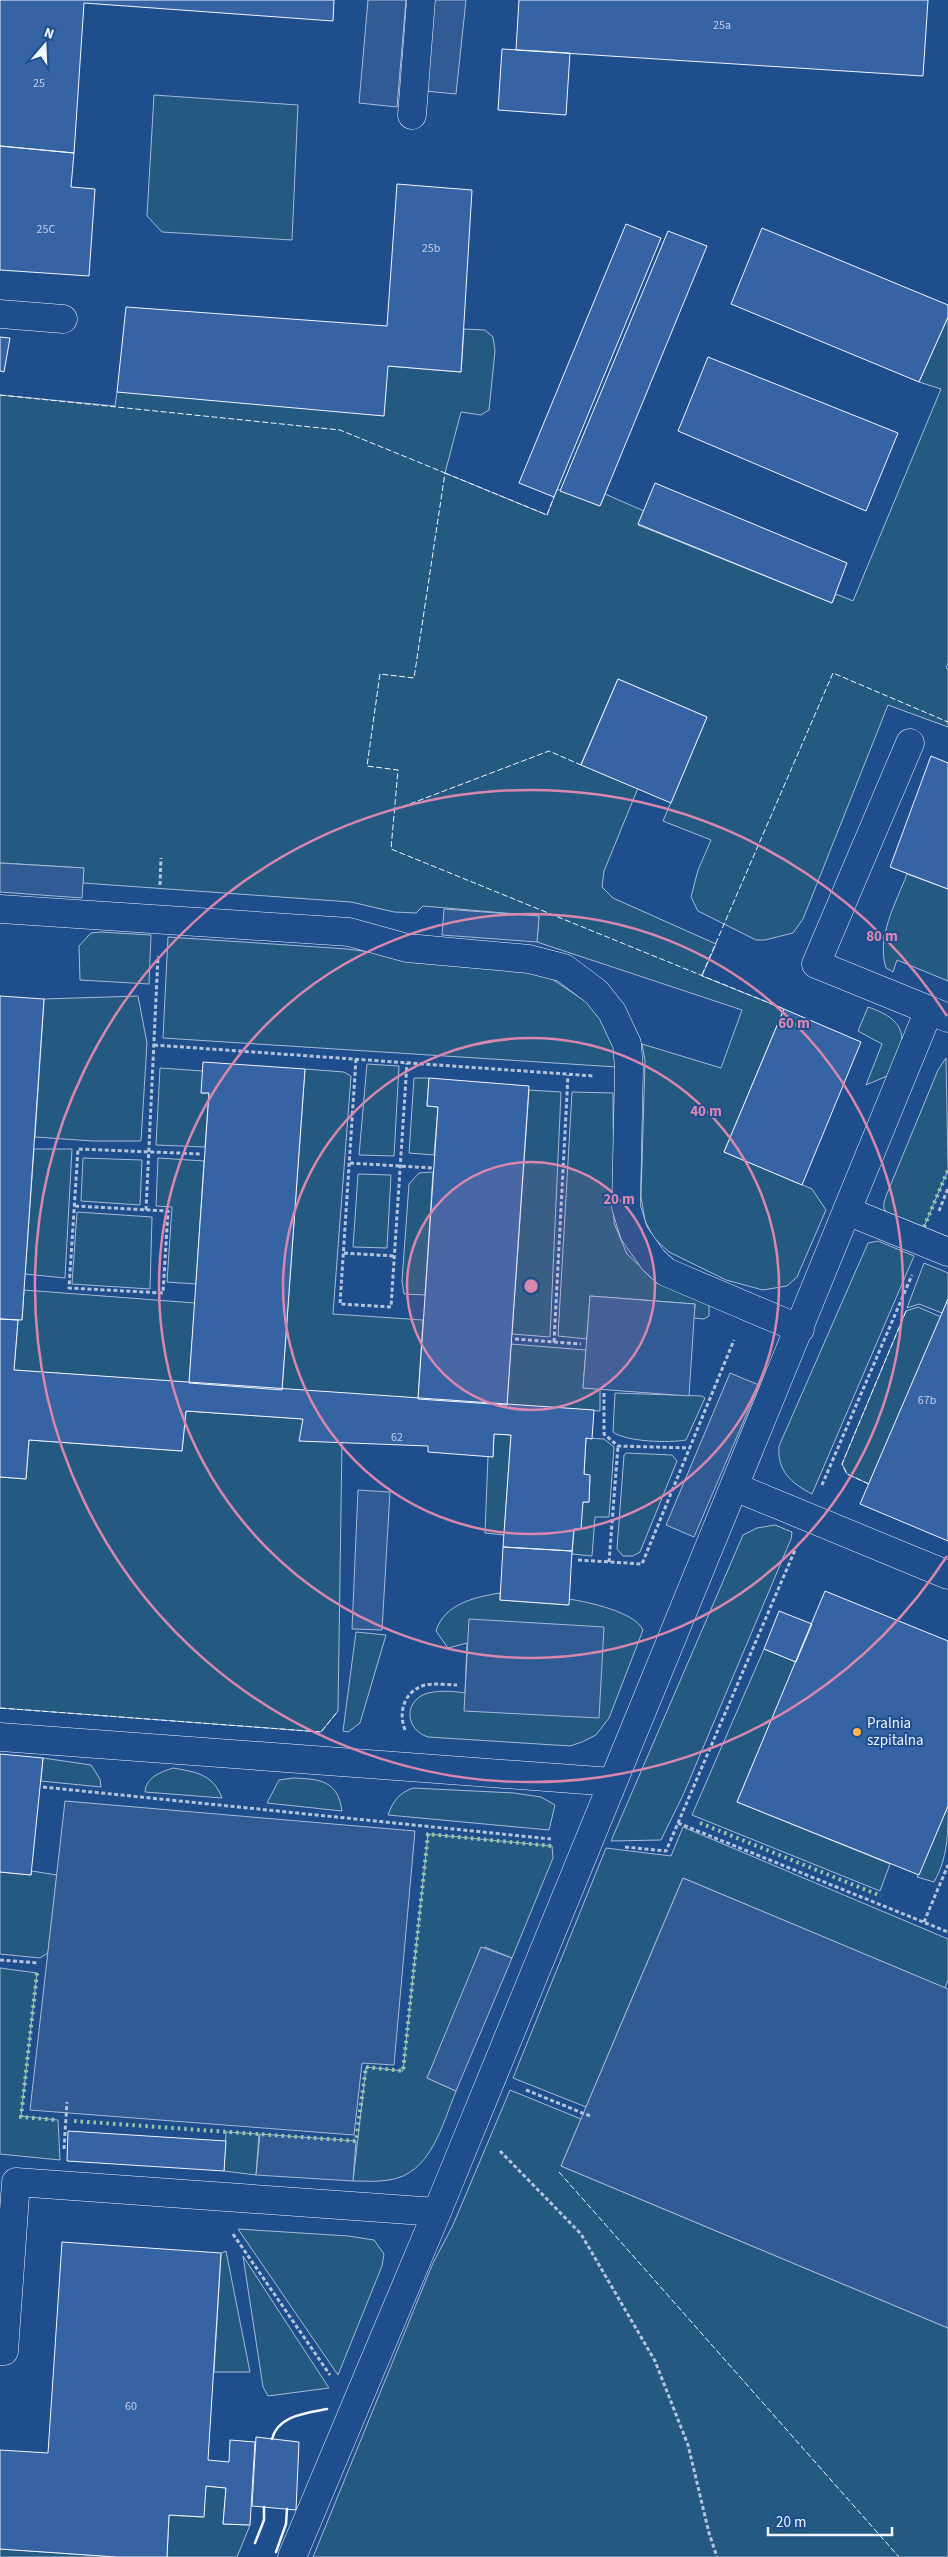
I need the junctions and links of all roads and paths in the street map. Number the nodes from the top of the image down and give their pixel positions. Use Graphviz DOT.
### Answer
graph roads {
  1 [pos="421,0"];
  2 [pos="412,115"];
  3 [pos="0,314"];
  4 [pos="63,318"];
  5 [pos="910,743"];
  6 [pos="161,858"];
  7 [pos="0,909"];
  8 [pos="159,919"];
  9 [pos="938,1014"];
  10 [pos="154,1045"];
  11 [pos="356,1059"];
  12 [pos="407,1063"];
  13 [pos="568,1075"];
  14 [pos="629,1079"];
  15 [pos="149,1152"];
  16 [pos="202,1154"];
  17 [pos="350,1163"];
  18 [pos="400,1166"];
  19 [pos="432,1168"];
  20 [pos="75,1206"];
  21 [pos="146,1210"];
  22 [pos="848,1211"];
  23 [pos="948,1252"];
  24 [pos="344,1253"];
  25 [pos="394,1256"];
  26 [pos="748,1307"];
  27 [pos="800,1329"];
  28 [pos="515,1339"];
  29 [pos="554,1342"];
  30 [pos="581,1344"];
  31 [pos="604,1393"];
  32 [pos="618,1446"];
  33 [pos="690,1448"];
  34 [pos="735,1487"];
  35 [pos="578,1560"];
  36 [pos="609,1562"];
  37 [pos="948,1575"];
  38 [pos="457,1686"];
  39 [pos="409,1733"];
  40 [pos="0,1737"];
  41 [pos="613,1782"];
  42 [pos="43,1787"];
  43 [pos="678,1824"];
  44 [pos="589,1843"];
  45 [pos="666,1851"];
  46 [pos="948,1865"];
  47 [pos="924,1922"];
  48 [pos="948,1932"];
  49 [pos="0,1960"];
  50 [pos="38,1964"];
  51 [pos="493,2076"];
  52 [pos="67,2102"];
  53 [pos="590,2116"];
  54 [pos="472,2128"];
  55 [pos="64,2157"];
  56 [pos="437,2212"];
  57 [pos="231,2232"];
  58 [pos="0,2351"];
  59 [pos="332,2379"];
  60 [pos="292,2557"];
  61 [pos="717,2557"];
  1 -- 2 [label="street"];
  3 -- 4 [label="street"];
  5 -- 9 [label="street"];
  6 -- 8 [label="path"];
  7 -- 8 [label="street"];
  8 -- 10 [label="path"];
  8 -- 14 [label="street"];
  9 -- 22 [label="street"];
  10 -- 11 [label="path"];
  10 -- 15 [label="path"];
  11 -- 12 [label="path"];
  11 -- 17 [label="path"];
  12 -- 13 [label="path"];
  12 -- 18 [label="path"];
  13 -- 14 [label="path"];
  13 -- 29 [label="path"];
  14 -- 26 [label="street"];
  15 -- 16 [label="path"];
  15 -- 20 [label="path"];
  15 -- 21 [label="path"];
  17 -- 18 [label="path"];
  17 -- 24 [label="path"];
  18 -- 19 [label="path"];
  18 -- 25 [label="path"];
  20 -- 21 [label="path"];
  20 -- 21 [label="path"];
  22 -- 23 [label="street"];
  22 -- 27 [label="street"];
  24 -- 25 [label="path"];
  24 -- 25 [label="path"];
  26 -- 27 [label="street"];
  26 -- 33 [label="path"];
  27 -- 34 [label="street"];
  28 -- 29 [label="path"];
  29 -- 30 [label="path"];
  31 -- 32 [label="path"];
  32 -- 33 [label="path"];
  32 -- 36 [label="path"];
  33 -- 36 [label="path"];
  34 -- 37 [label="street"];
  34 -- 41 [label="street"];
  35 -- 36 [label="path"];
  38 -- 39 [label="path"];
  40 -- 41 [label="street"];
  41 -- 44 [label="street"];
  42 -- 44 [label="path"];
  43 -- 47 [label="path"];
  44 -- 45 [label="path"];
  44 -- 51 [label="street"];
  46 -- 47 [label="path"];
  47 -- 48 [label="path"];
  49 -- 50 [label="path"];
  51 -- 53 [label="path"];
  51 -- 54 [label="street"];
  52 -- 55 [label="path"];
  54 -- 56 [label="street"];
  54 -- 61 [label="path"];
  56 -- 58 [label="street"];
  56 -- 60 [label="street"];
  57 -- 59 [label="path"];
}
